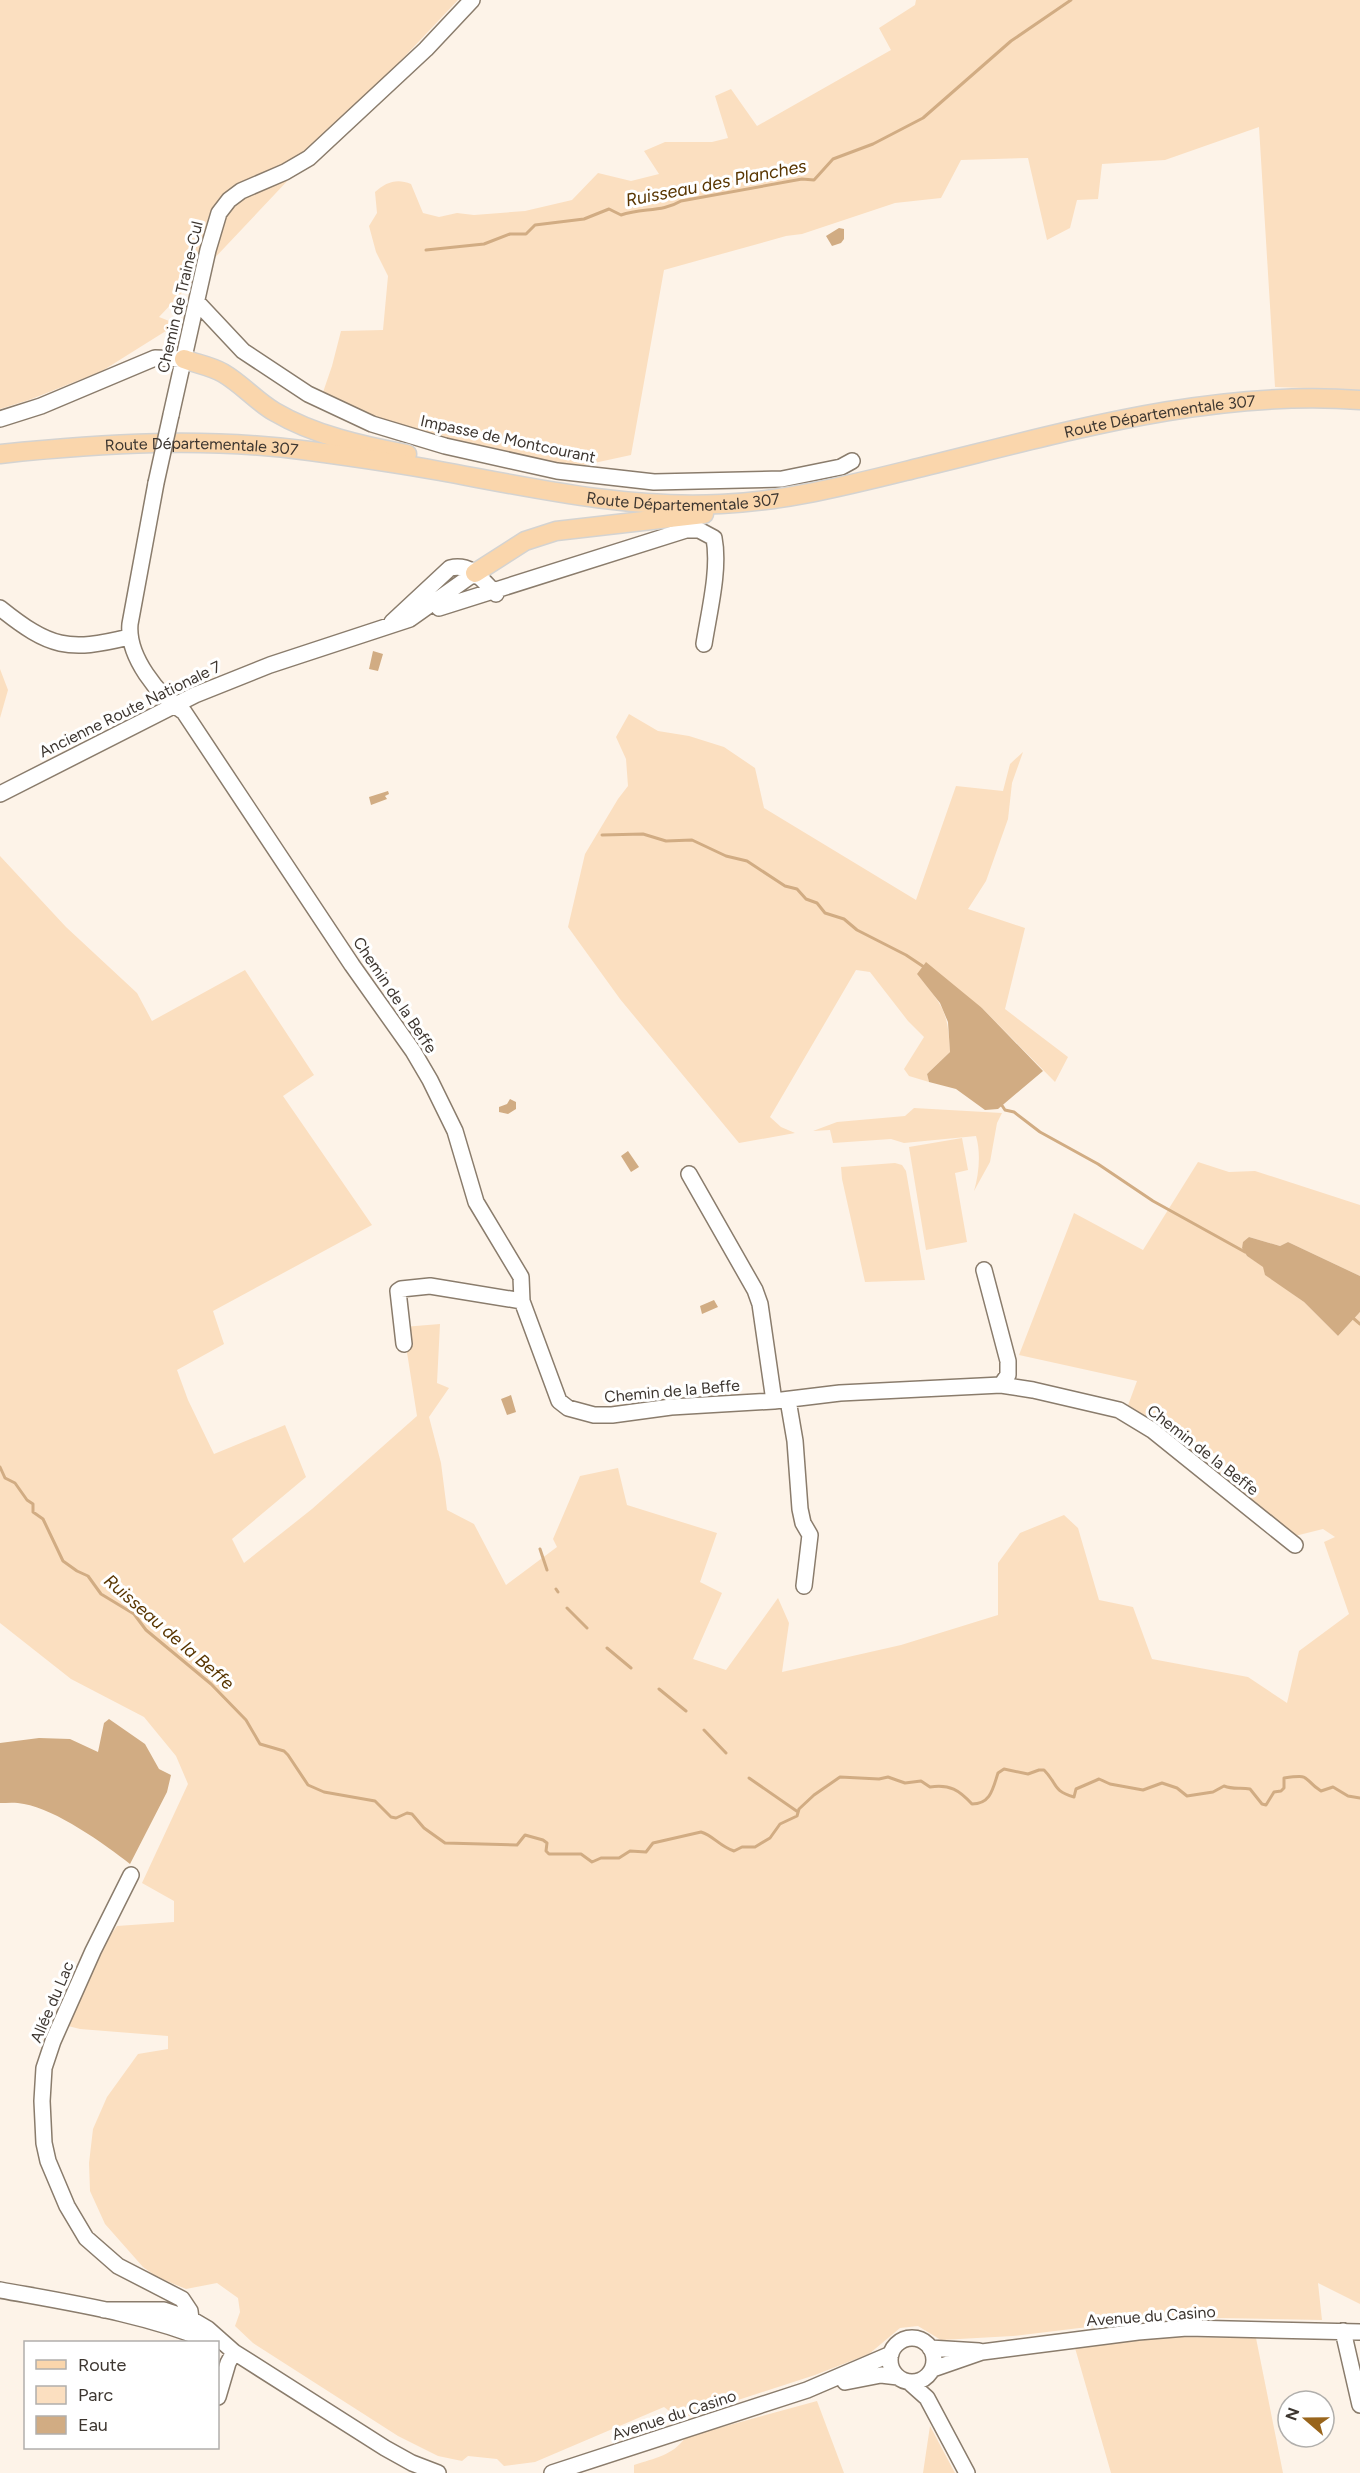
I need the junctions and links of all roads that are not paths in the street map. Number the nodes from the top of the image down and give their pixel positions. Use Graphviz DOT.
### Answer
graph roads {
  1 [pos="472,0"];
  2 [pos="196,302"];
  3 [pos="184,359"];
  4 [pos="1360,400"];
  5 [pos="0,419"];
  6 [pos="0,454"];
  7 [pos="852,461"];
  8 [pos="843,486"];
  9 [pos="610,500"];
  10 [pos="475,573"];
  11 [pos="494,592"];
  12 [pos="0,608"];
  13 [pos="439,608"];
  14 [pos="129,637"];
  15 [pos="704,644"];
  16 [pos="173,705"];
  17 [pos="0,794"];
  18 [pos="689,1174"];
  19 [pos="984,1270"];
  20 [pos="522,1300"];
  21 [pos="404,1344"];
  22 [pos="1001,1385"];
  23 [pos="781,1401"];
  24 [pos="1295,1545"];
  25 [pos="804,1586"];
  26 [pos="131,1875"];
  27 [pos="156,2285"];
  28 [pos="0,2290"];
  29 [pos="165,2317"];
  30 [pos="189,2325"];
  31 [pos="1343,2331"];
  32 [pos="1360,2332"];
  33 [pos="209,2341"];
  34 [pos="219,2345"];
  35 [pos="930,2348"];
  36 [pos="234,2352"];
  37 [pos="982,2352"];
  38 [pos="891,2354"];
  39 [pos="931,2372"];
  40 [pos="903,2380"];
  41 [pos="807,2390"];
  42 [pos="219,2394"];
  43 [pos="1360,2405"];
  44 [pos="942,2424"];
  45 [pos="438,2473"];
  46 [pos="552,2473"];
  47 [pos="967,2473"];
  1 -- 2 [label="street, Chemin de Traine-Cul"];
  2 -- 3 [label="street, Chemin de Traine-Cul"];
  2 -- 7 [label="street, Impasse de Montcourant"];
  3 -- 5 [label="street"];
  3 -- 9 [label="main road"];
  3 -- 14 [label="street, Chemin de Traine-Cul, bridge"];
  4 -- 8 [label="main road, Route Départementale 307"];
  6 -- 9 [label="main road, Route Départementale 307"];
  8 -- 9 [label="main road, Route Départementale 307"];
  8 -- 10 [label="main road"];
  10 -- 11 [label="street"];
  10 -- 16 [label="street, Ancienne Route Nationale 7"];
  11 -- 13 [label="street"];
  11 -- 15 [label="street"];
  12 -- 14 [label="street"];
  14 -- 16 [label="street, Chemin de Traine-Cul"];
  16 -- 17 [label="street, Ancienne Route Nationale 7"];
  16 -- 20 [label="street, Chemin de la Beffe"];
  18 -- 23 [label="street"];
  19 -- 22 [label="street"];
  20 -- 21 [label="street"];
  20 -- 23 [label="street, Chemin de la Beffe"];
  22 -- 23 [label="street, Chemin de la Beffe"];
  22 -- 24 [label="street, Chemin de la Beffe"];
  23 -- 25 [label="street"];
  26 -- 27 [label="street, Allée du Lac"];
  27 -- 29 [label="street"];
  27 -- 30 [label="street, Allée du Lac"];
  28 -- 29 [label="street"];
  29 -- 30 [label="street"];
  30 -- 33 [label="street"];
  30 -- 36 [label="street"];
  31 -- 32 [label="street, Avenue du Casino"];
  31 -- 37 [label="street, Avenue du Casino"];
  31 -- 43 [label="street"];
  34 -- 36 [label="street"];
  35 -- 37 [label="street"];
  35 -- 38 [label="street"];
  35 -- 39 [label="street"];
  36 -- 42 [label="street"];
  36 -- 45 [label="street"];
  37 -- 39 [label="street"];
  38 -- 40 [label="street"];
  38 -- 41 [label="street"];
  39 -- 40 [label="street"];
  39 -- 44 [label="street"];
  40 -- 41 [label="street"];
  40 -- 44 [label="street"];
  41 -- 46 [label="street, Avenue du Casino"];
  44 -- 47 [label="street"];
}
